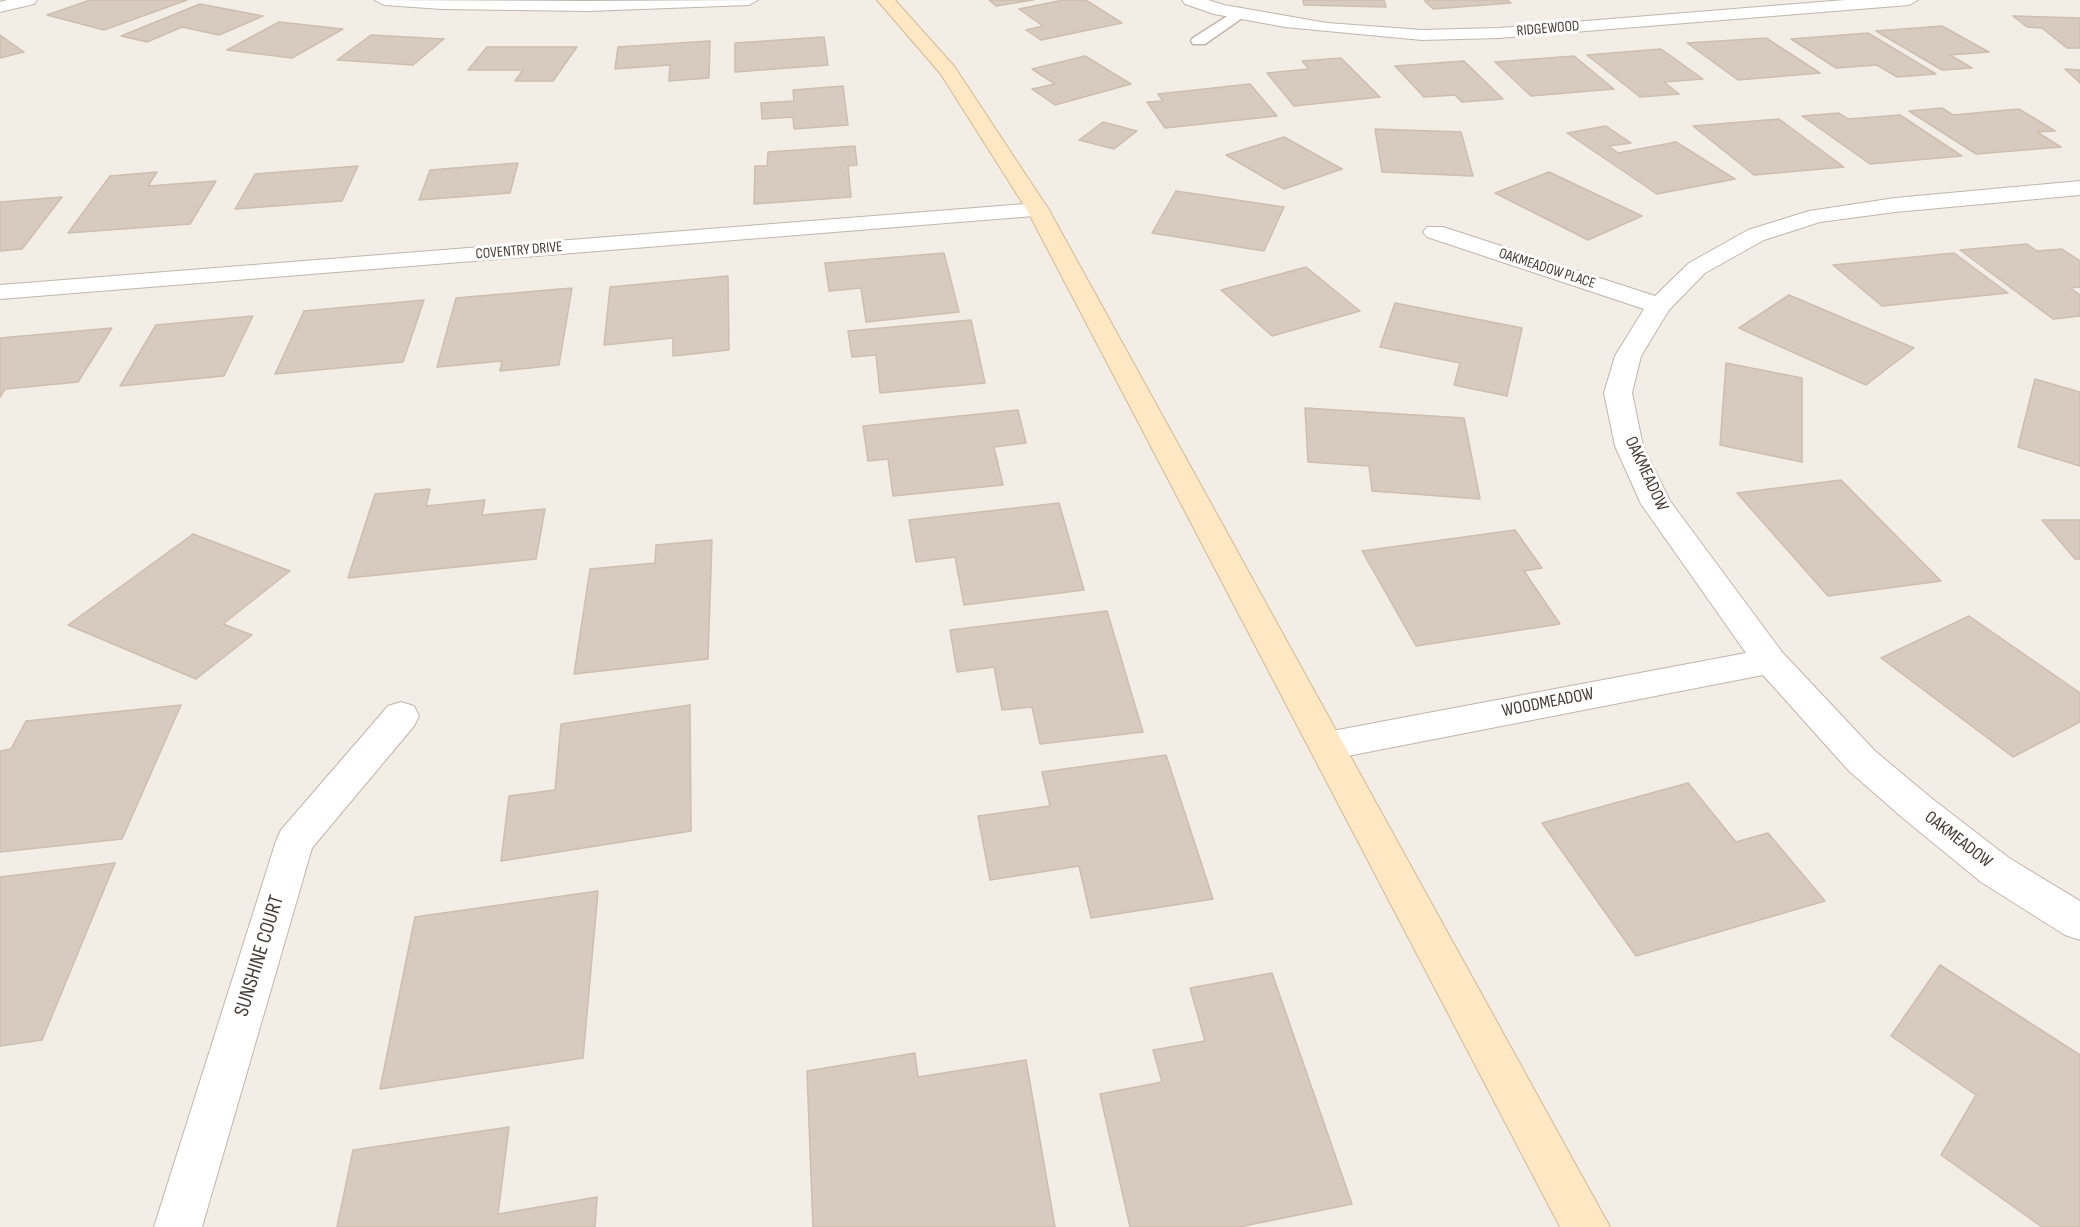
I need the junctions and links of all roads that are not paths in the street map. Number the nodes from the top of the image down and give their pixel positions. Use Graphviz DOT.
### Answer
graph roads {
  1 [pos="28,0"];
  2 [pos="384,0"];
  3 [pos="749,0"];
  4 [pos="886,0"];
  5 [pos="1191,0"];
  6 [pos="1729,0"];
  7 [pos="1909,0"];
  8 [pos="0,7"];
  9 [pos="1749,13"];
  10 [pos="1240,14"];
  11 [pos="1199,41"];
  12 [pos="2080,188"];
  13 [pos="1038,210"];
  14 [pos="1435,232"];
  15 [pos="0,292"];
  16 [pos="1659,306"];
  17 [pos="1770,661"];
  18 [pos="401,716"];
  19 [pos="1327,746"];
  20 [pos="2080,922"];
  21 [pos="178,1227"];
  22 [pos="1586,1227"];
  1 -- 8 [label="street"];
  2 -- 3 [label="street"];
  4 -- 13 [label="street"];
  5 -- 10 [label="street, RIDGEWOOD"];
  6 -- 9 [label="street"];
  7 -- 9 [label="street, RIDGEWOOD"];
  9 -- 10 [label="street, RIDGEWOOD"];
  10 -- 11 [label="lane"];
  12 -- 16 [label="street, OAKMEADOW"];
  13 -- 15 [label="street, COVENTRY DRIVE"];
  13 -- 19 [label="street"];
  14 -- 16 [label="street, OAKMEADOW PLACE"];
  16 -- 17 [label="street, OAKMEADOW"];
  17 -- 19 [label="street, WOODMEADOW"];
  17 -- 20 [label="street, OAKMEADOW"];
  18 -- 21 [label="street, SUNSHINE COURT"];
  19 -- 22 [label="street"];
}
